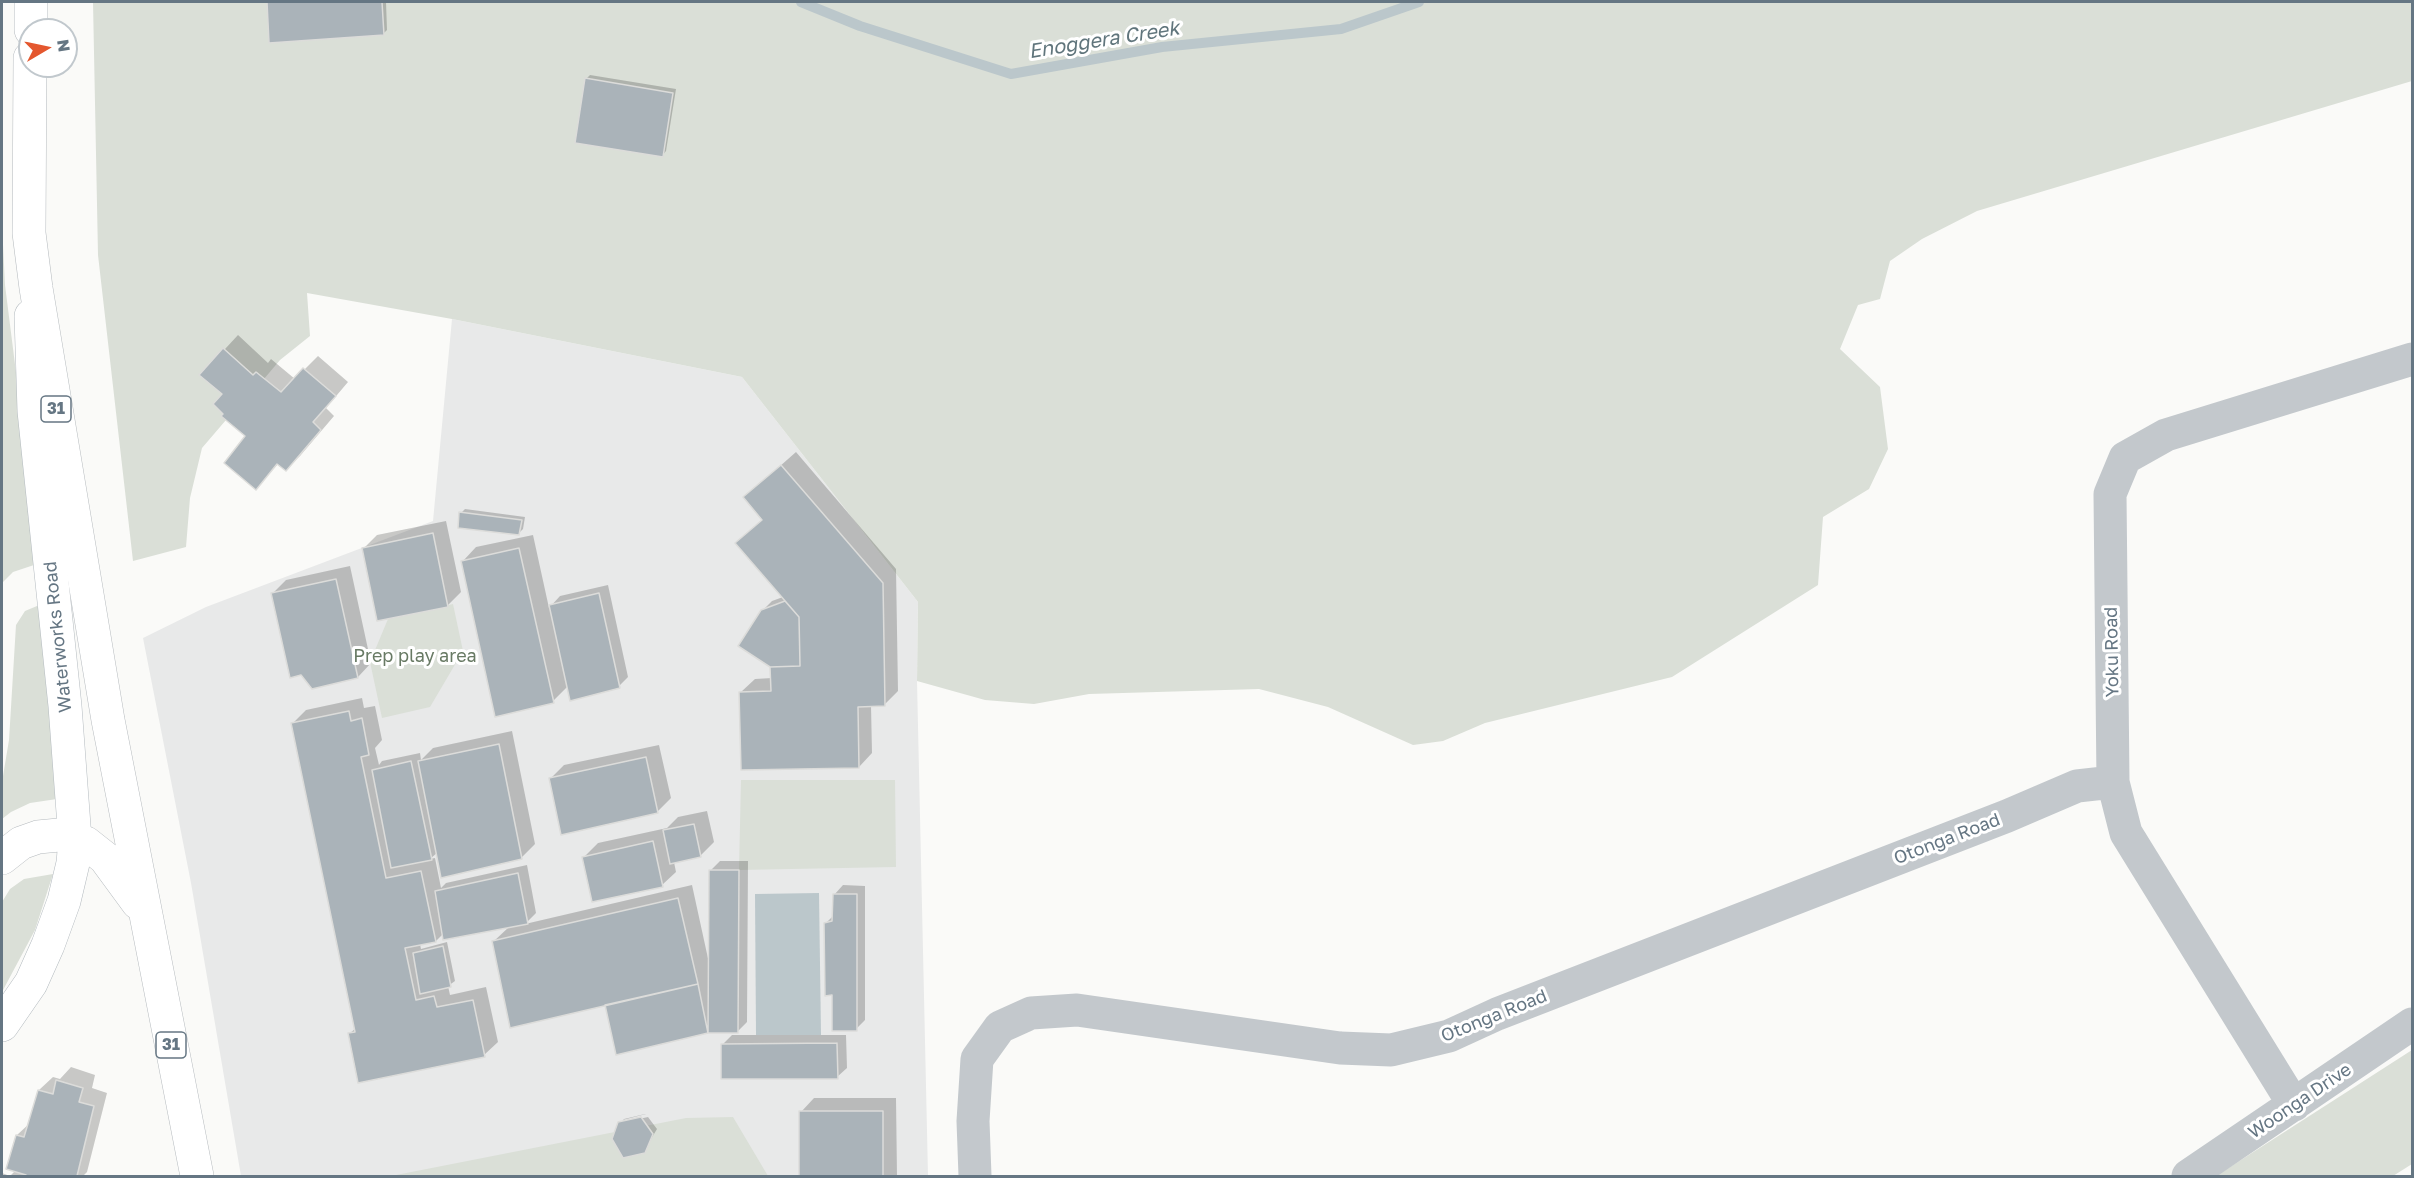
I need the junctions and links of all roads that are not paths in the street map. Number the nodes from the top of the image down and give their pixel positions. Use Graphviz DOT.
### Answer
graph roads {
  1 [pos="32,2"];
  2 [pos="31,18"];
  3 [pos="30,78"];
  4 [pos="29,233"];
  5 [pos="2412,359"];
  6 [pos="2113,782"];
  7 [pos="75,839"];
  8 [pos="2,858"];
  9 [pos="144,913"];
  10 [pos="2412,1024"];
  11 [pos="2,1025"];
  12 [pos="2294,1105"];
  13 [pos="197,1176"];
  14 [pos="975,1176"];
  15 [pos="2188,1176"];
  1 -- 2 [label="main road"];
  3 -- 4 [label="main road, Waterworks Road / 31"];
  4 -- 7 [label="main road, Waterworks Road"];
  4 -- 9 [label="main road, Waterworks Road / 31"];
  5 -- 6 [label="street, Yoku Road"];
  6 -- 12 [label="street, Yoku Road"];
  6 -- 14 [label="street, Otonga Road"];
  7 -- 8 [label="main road"];
  7 -- 9 [label="main road"];
  7 -- 11 [label="main road, Waterworks Road"];
  9 -- 13 [label="main road, 31"];
  10 -- 12 [label="street, Woonga Drive"];
  12 -- 15 [label="street, Woonga Drive"];
}
